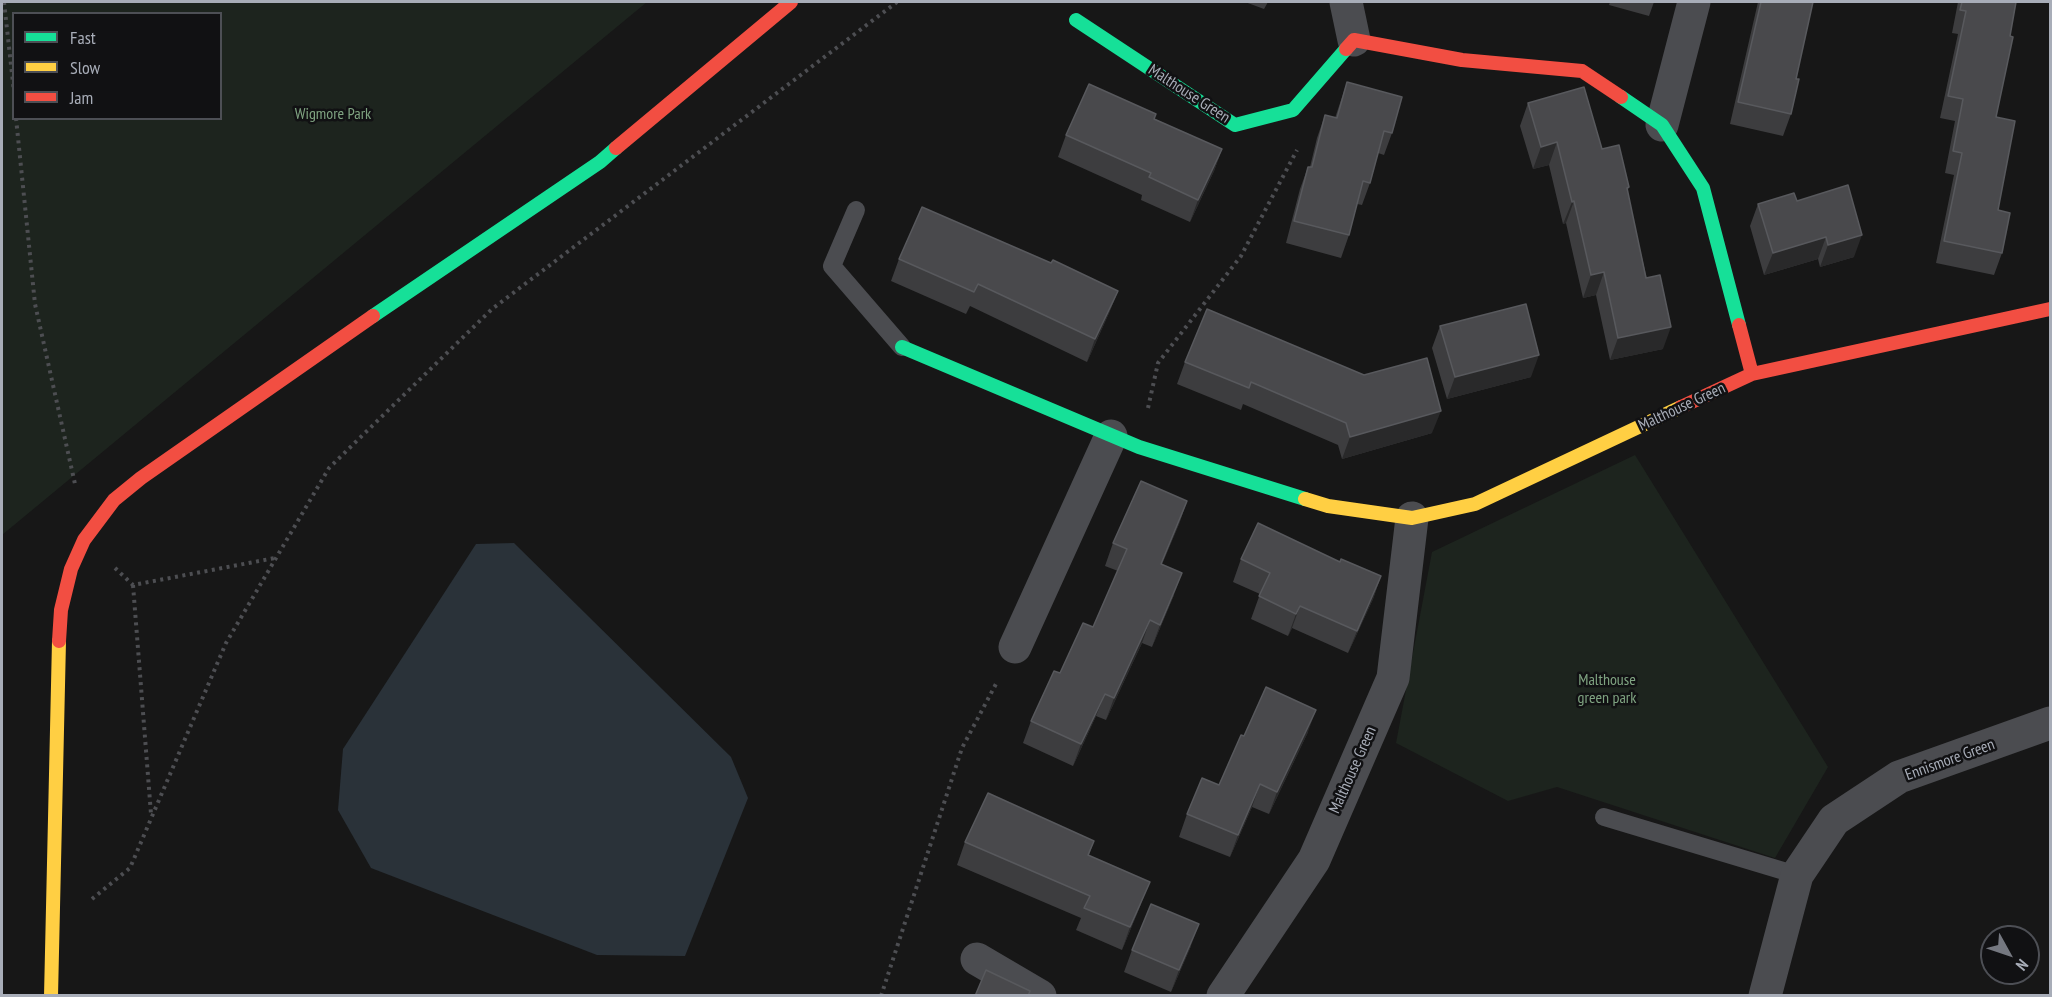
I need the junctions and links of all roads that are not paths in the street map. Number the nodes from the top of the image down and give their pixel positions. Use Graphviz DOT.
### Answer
graph roads {
  1 [pos="791,2"];
  2 [pos="1346,2"];
  3 [pos="1694,2"];
  4 [pos="1076,20"];
  5 [pos="1354,40"];
  6 [pos="1662,125"];
  7 [pos="856,210"];
  8 [pos="2050,309"];
  9 [pos="902,347"];
  10 [pos="1752,374"];
  11 [pos="1125,442"];
  12 [pos="1412,518"];
  13 [pos="1015,646"];
  14 [pos="2050,723"];
  15 [pos="1604,818"];
  16 [pos="1797,875"];
  17 [pos="977,960"];
  18 [pos="51,996"];
  19 [pos="1040,996"];
  20 [pos="1223,996"];
  21 [pos="1765,996"];
  1 -- 18 [label="street"];
  2 -- 5 [label="street"];
  3 -- 6 [label="street"];
  4 -- 5 [label="street, Malthouse Green"];
  5 -- 6 [label="street"];
  6 -- 10 [label="street"];
  7 -- 9 [label="lane"];
  8 -- 10 [label="street, Malthouse Green"];
  9 -- 11 [label="street, Malthouse Green"];
  10 -- 12 [label="street, Malthouse Green"];
  11 -- 12 [label="street, Malthouse Green"];
  11 -- 13 [label="street"];
  12 -- 20 [label="street, Malthouse Green"];
  14 -- 16 [label="street, Ennismore Green"];
  15 -- 16 [label="lane"];
  16 -- 21 [label="street, Ennismore Green"];
  17 -- 19 [label="street"];
}
